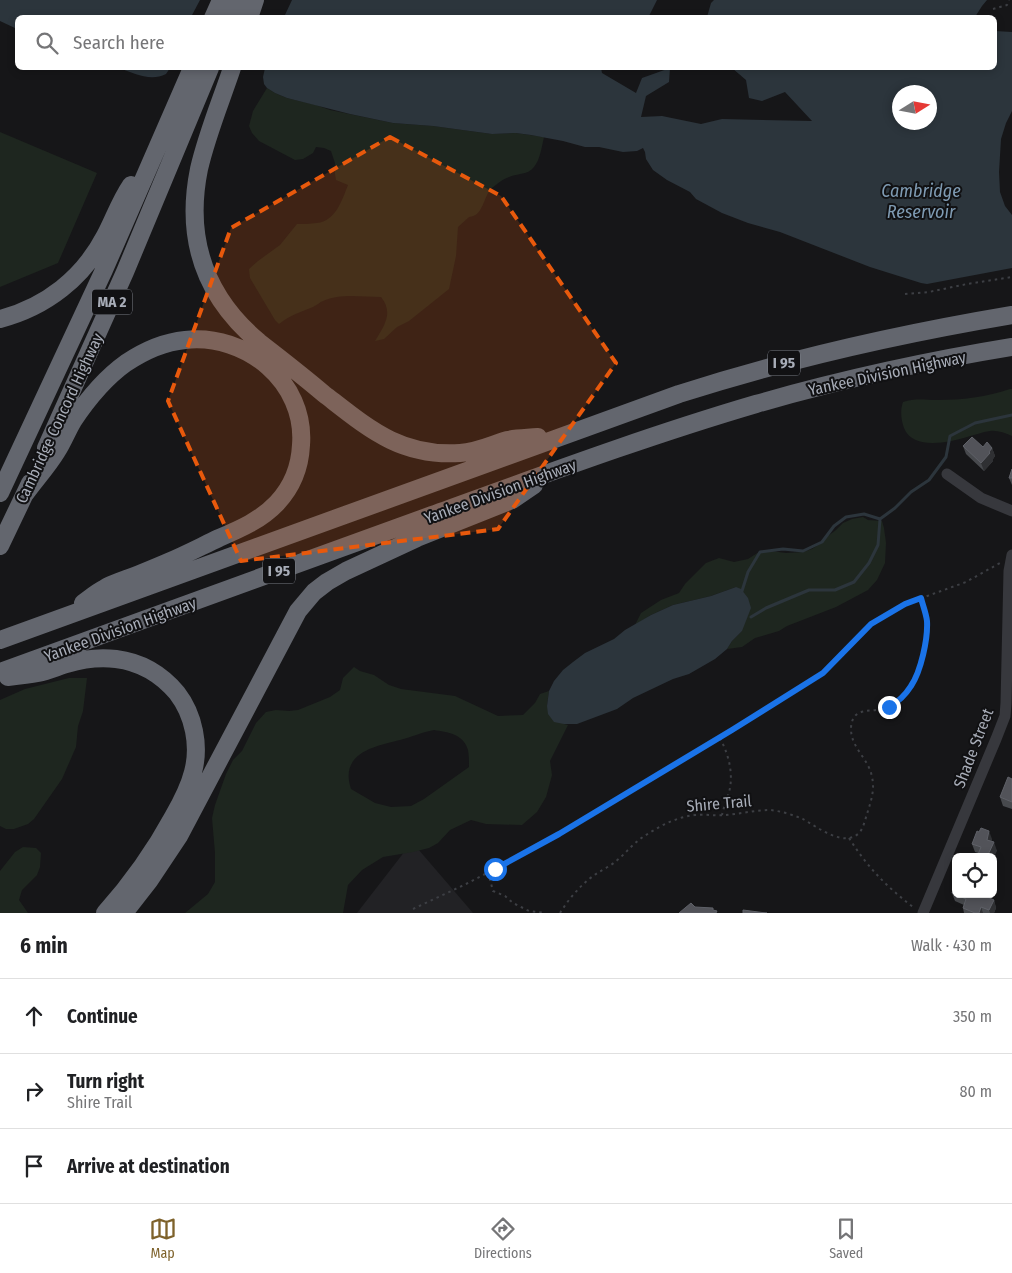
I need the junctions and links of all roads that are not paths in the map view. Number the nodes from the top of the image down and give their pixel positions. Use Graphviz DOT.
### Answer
graph roads {
  1 [pos="221,0"];
  2 [pos="237,0"];
  3 [pos="255,0"];
  4 [pos="214,15"];
  5 [pos="231,15"];
  6 [pos="250,15"];
  7 [pos="191,70"];
  8 [pos="209,70"];
  9 [pos="231,70"];
  10 [pos="161,141"];
  11 [pos="1012,315"];
  12 [pos="0,318"];
  13 [pos="1012,347"];
  14 [pos="563,435"];
  15 [pos="558,470"];
  16 [pos="947,474"];
  17 [pos="0,493"];
  18 [pos="25,494"];
  19 [pos="1012,511"];
  20 [pos="0,546"];
  21 [pos="1012,556"];
  22 [pos="61,618"];
  23 [pos="0,640"];
  24 [pos="0,672"];
  25 [pos="0,678"];
  26 [pos="920,912"];
  27 [pos="105,913"];
  28 [pos="124,913"];
  1 -- 4 [label="highway"];
  2 -- 5 [label="highway"];
  3 -- 6 [label="highway"];
  7 -- 10 [label="highway, Cambridge Concord Highway / MA 2"];
  8 -- 18 [label="highway, Cambridge Concord Highway / MA 2"];
  9 -- 14 [label="highway"];
  10 -- 12 [label="highway"];
  10 -- 17 [label="highway, Cambridge Concord Highway / MA 2"];
  11 -- 14 [label="highway, Yankee Division Highway / I 95"];
  13 -- 15 [label="highway, Yankee Division Highway / I 95"];
  14 -- 22 [label="highway, Yankee Division Highway / I 95"];
  15 -- 24 [label="highway, Yankee Division Highway / I 95"];
  15 -- 28 [label="highway"];
  16 -- 19 [label="street"];
  18 -- 20 [label="highway, Cambridge Concord Highway / MA 2"];
  18 -- 22 [label="highway"];
  21 -- 26 [label="street, Shade Street"];
  22 -- 23 [label="highway, Yankee Division Highway / I 95"];
  25 -- 27 [label="highway"];
}
